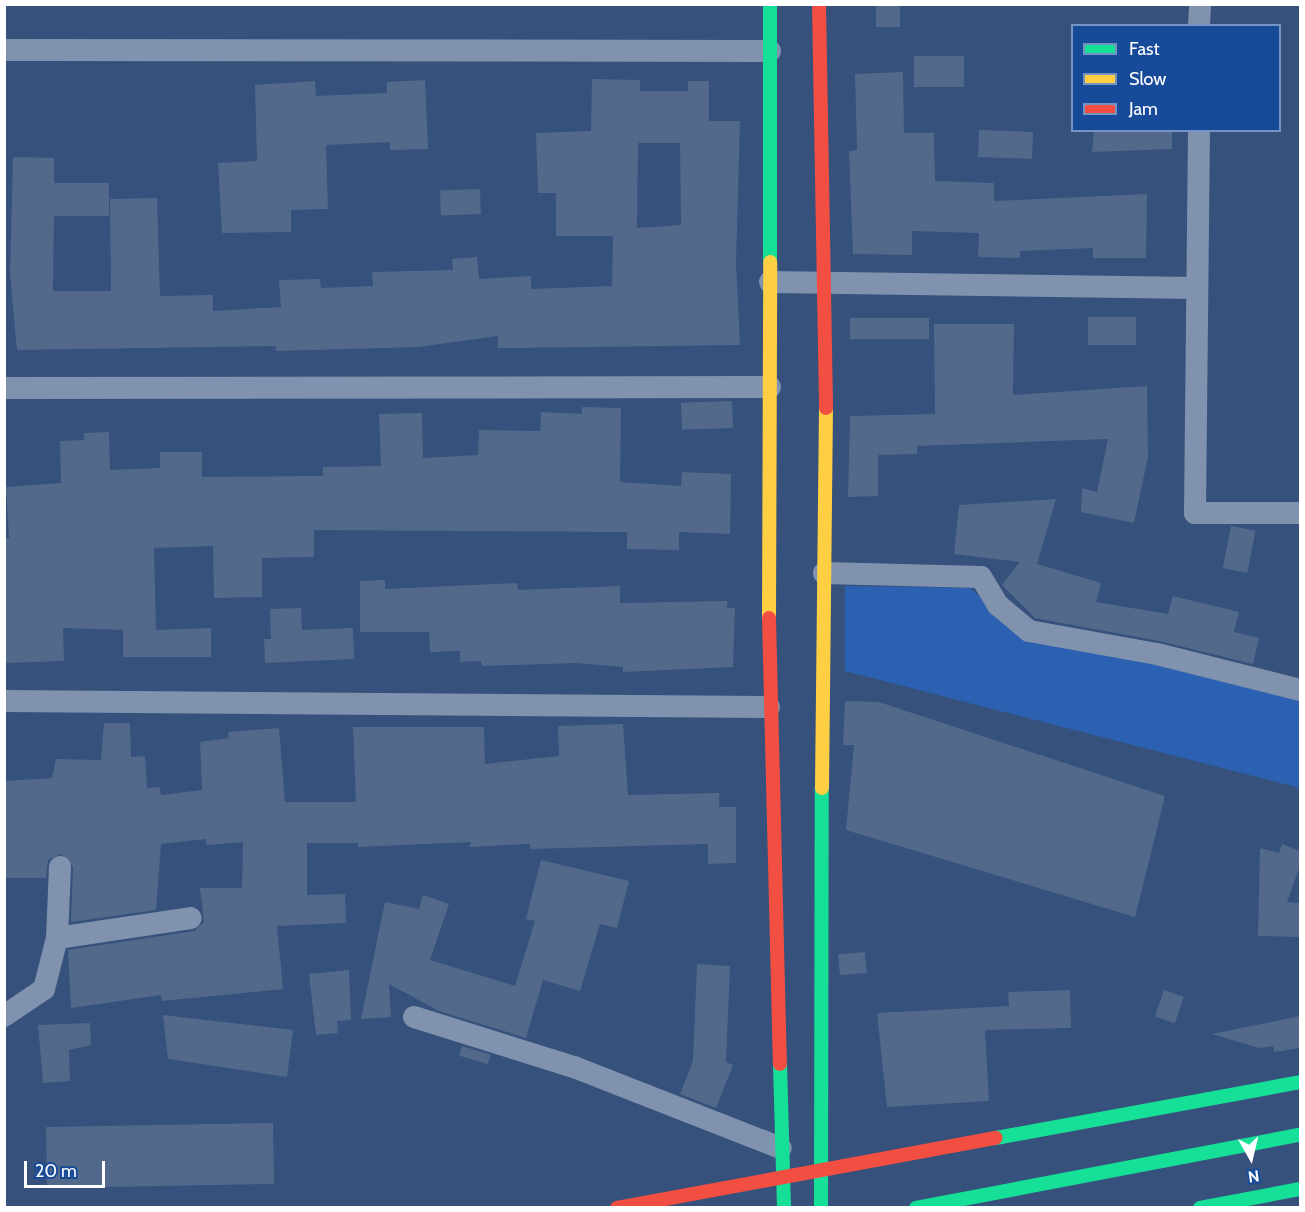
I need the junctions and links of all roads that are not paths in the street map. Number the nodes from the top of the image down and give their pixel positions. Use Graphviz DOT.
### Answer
graph roads {
  1 [pos="770,4"];
  2 [pos="819,4"];
  3 [pos="1200,4"];
  4 [pos="1199,24"];
  5 [pos="4,50"];
  6 [pos="770,51"];
  7 [pos="1199,132"];
  8 [pos="822,163"];
  9 [pos="802,165"];
  10 [pos="770,282"];
  11 [pos="826,283"];
  12 [pos="1197,288"];
  13 [pos="770,387"];
  14 [pos="4,388"];
  15 [pos="1300,513"];
  16 [pos="824,573"];
  17 [pos="1300,690"];
  18 [pos="4,701"];
  19 [pos="769,707"];
  20 [pos="60,867"];
  21 [pos="191,918"];
  22 [pos="57,938"];
  23 [pos="4,1016"];
  24 [pos="414,1017"];
  25 [pos="1300,1082"];
  26 [pos="1300,1135"];
  27 [pos="781,1148"];
  28 [pos="819,1172"];
  29 [pos="783,1176"];
  30 [pos="1300,1189"];
  31 [pos="616,1208"];
  32 [pos="784,1208"];
  33 [pos="821,1208"];
  34 [pos="916,1208"];
  35 [pos="1200,1208"];
  1 -- 6 [label="street"];
  2 -- 8 [label="street"];
  3 -- 4 [label="street"];
  5 -- 6 [label="street"];
  6 -- 10 [label="street"];
  7 -- 12 [label="street"];
  8 -- 9 [label="street"];
  8 -- 11 [label="street"];
  10 -- 11 [label="street"];
  10 -- 13 [label="street"];
  11 -- 12 [label="street"];
  11 -- 16 [label="street"];
  12 -- 15 [label="street"];
  13 -- 14 [label="street"];
  13 -- 19 [label="street"];
  16 -- 17 [label="street"];
  16 -- 28 [label="street"];
  18 -- 19 [label="street"];
  19 -- 27 [label="street"];
  20 -- 22 [label="street"];
  21 -- 22 [label="street"];
  22 -- 23 [label="street"];
  24 -- 27 [label="street"];
  25 -- 28 [label="street"];
  26 -- 34 [label="street"];
  27 -- 29 [label="street"];
  28 -- 29 [label="street"];
  28 -- 33 [label="street"];
  29 -- 31 [label="street"];
  29 -- 32 [label="street"];
  30 -- 35 [label="street"];
}
